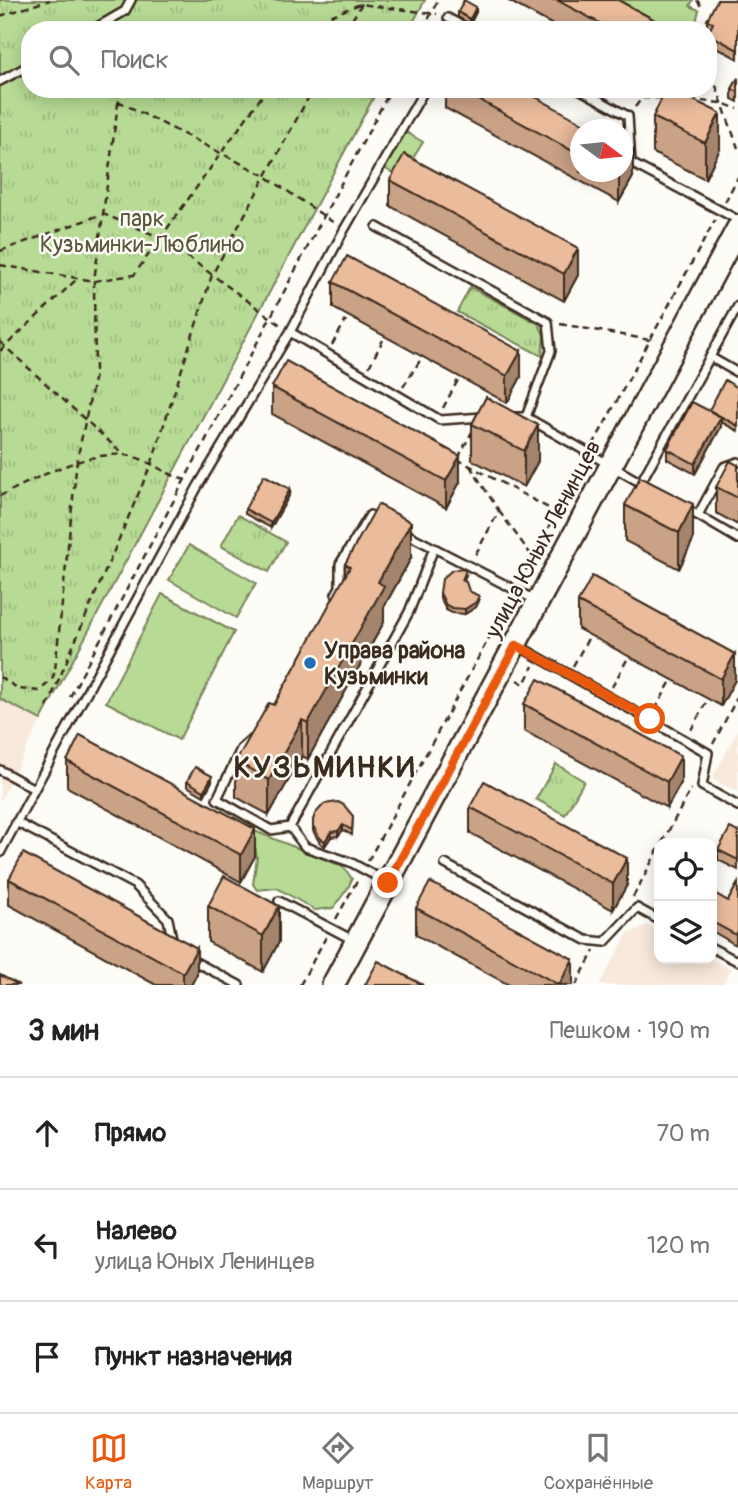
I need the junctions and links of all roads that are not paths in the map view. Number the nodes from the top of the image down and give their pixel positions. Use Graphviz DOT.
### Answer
graph roads {
  1 [pos="131,0"];
  2 [pos="448,18"];
  3 [pos="108,21"];
  4 [pos="452,21"];
  5 [pos="21,70"];
  6 [pos="0,81"];
  7 [pos="420,98"];
  8 [pos="595,98"];
  9 [pos="738,220"];
  10 [pos="377,228"];
  11 [pos="738,228"];
  12 [pos="738,306"];
  13 [pos="290,332"];
  14 [pos="710,357"];
  15 [pos="738,373"];
  16 [pos="526,416"];
  17 [pos="493,417"];
  18 [pos="504,417"];
  19 [pos="738,462"];
  20 [pos="612,466"];
  21 [pos="640,482"];
  22 [pos="652,489"];
  23 [pos="675,502"];
  24 [pos="698,515"];
  25 [pos="387,523"];
  26 [pos="398,529"];
  27 [pos="738,538"];
  28 [pos="434,548"];
  29 [pos="333,599"];
  30 [pos="539,602"];
  31 [pos="516,645"];
  32 [pos="260,732"];
  33 [pos="0,770"];
  34 [pos="34,789"];
  35 [pos="738,806"];
  36 [pos="16,822"];
  37 [pos="290,827"];
  38 [pos="0,853"];
  39 [pos="445,864"];
  40 [pos="388,883"];
  41 [pos="279,901"];
  42 [pos="654,917"];
  43 [pos="356,942"];
  44 [pos="174,950"];
  45 [pos="717,951"];
  46 [pos="185,956"];
  47 [pos="738,959"];
  48 [pos="239,985"];
  49 [pos="333,985"];
  1 -- 3 [label="lane"];
  2 -- 4 [label="lane"];
  5 -- 6 [label="lane"];
  7 -- 13 [label="lane"];
  8 -- 9 [label="lane"];
  10 -- 16 [label="lane"];
  11 -- 20 [label="main road, улица Юных Ленинцев"];
  12 -- 14 [label="lane"];
  13 -- 17 [label="lane"];
  13 -- 34 [label="lane"];
  14 -- 15 [label="lane"];
  14 -- 21 [label="lane"];
  16 -- 18 [label="lane"];
  16 -- 20 [label="lane"];
  19 -- 24 [label="lane"];
  20 -- 21 [label="lane"];
  20 -- 30 [label="main road, улица Юных Ленинцев"];
  21 -- 22 [label="lane"];
  23 -- 24 [label="lane"];
  24 -- 27 [label="lane"];
  25 -- 29 [label="lane"];
  26 -- 28 [label="lane"];
  28 -- 30 [label="lane"];
  28 -- 37 [label="lane"];
  30 -- 31 [label="main road, улица Юных Ленинцев"];
  31 -- 35 [label="lane"];
  31 -- 40 [label="main road, улица Юных Ленинцев"];
  32 -- 37 [label="lane"];
  33 -- 34 [label="lane"];
  34 -- 36 [label="lane"];
  36 -- 38 [label="lane"];
  36 -- 44 [label="lane"];
  37 -- 40 [label="lane"];
  39 -- 42 [label="lane"];
  40 -- 43 [label="main road, улица Юных Ленинцев"];
  41 -- 43 [label="lane"];
  43 -- 49 [label="main road, улица Юных Ленинцев"];
  45 -- 47 [label="lane"];
  46 -- 48 [label="lane"];
}
